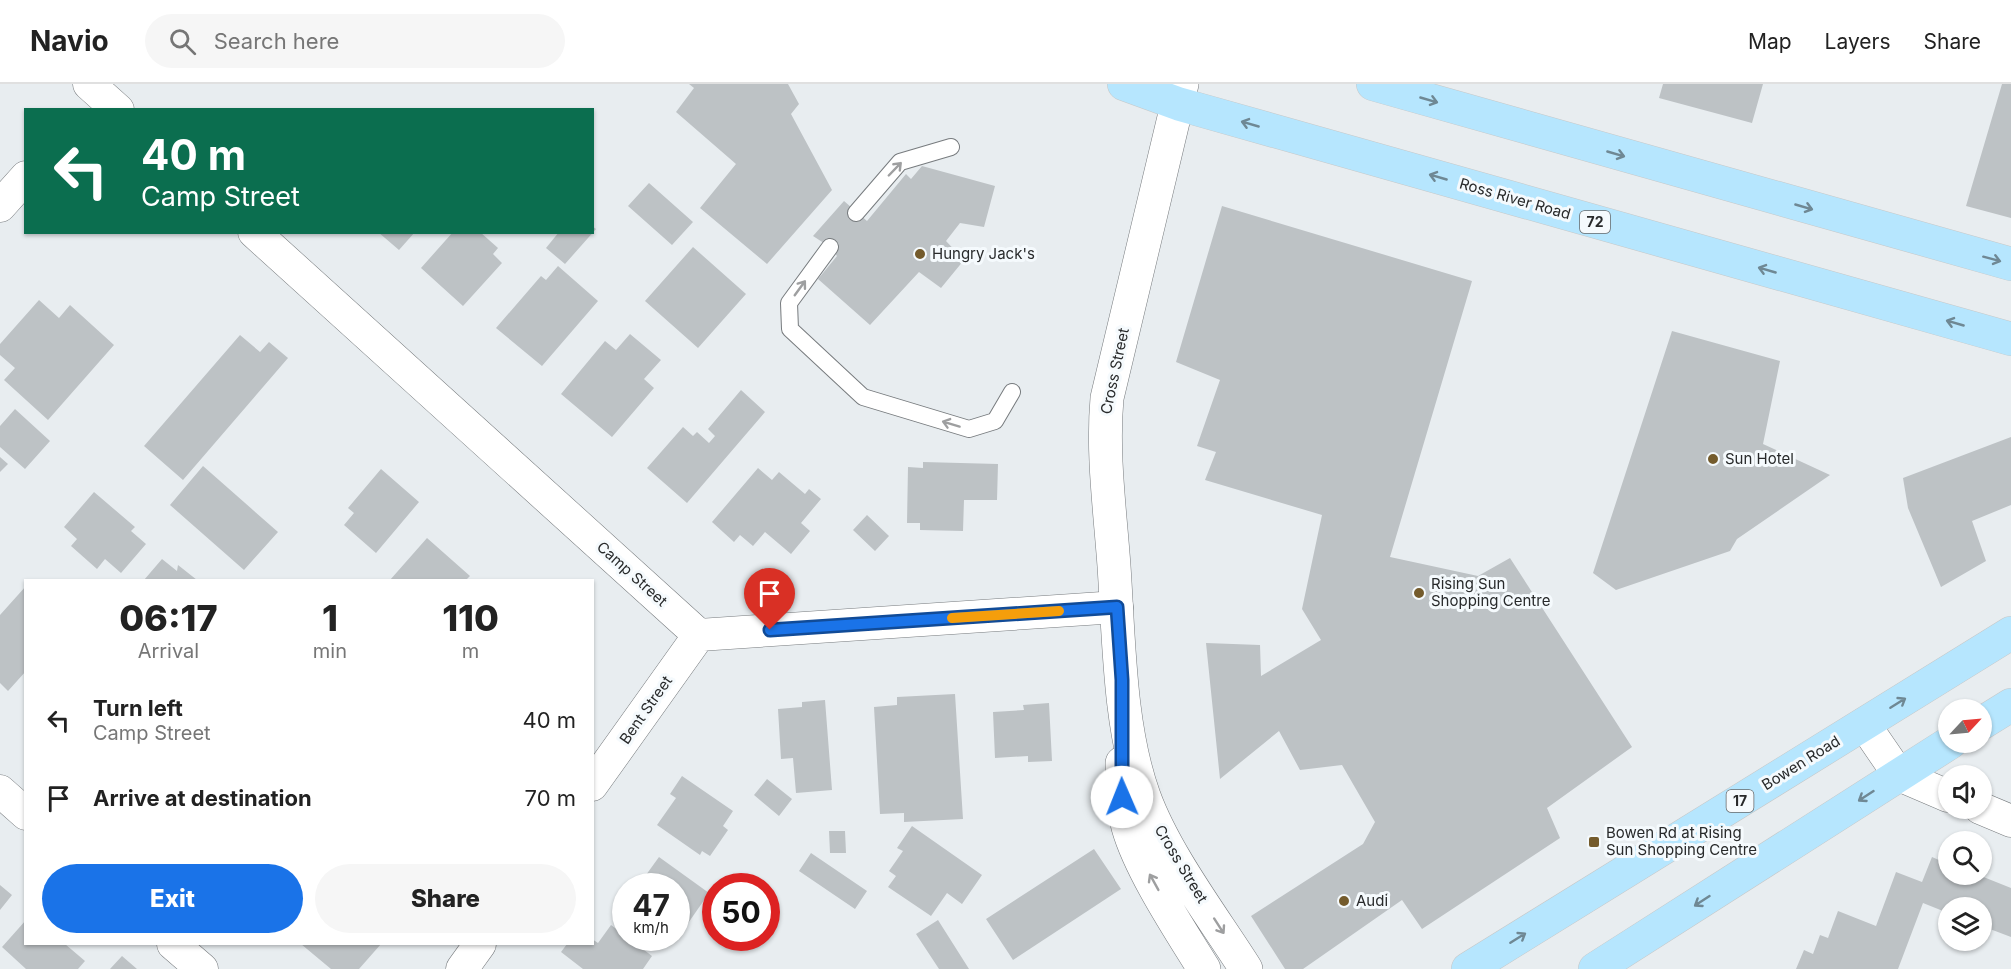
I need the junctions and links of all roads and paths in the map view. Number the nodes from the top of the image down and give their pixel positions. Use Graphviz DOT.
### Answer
graph roads {
  1 [pos="1124,84"];
  2 [pos="1373,84"];
  3 [pos="1181,94"];
  4 [pos="951,147"];
  5 [pos="24,179"];
  6 [pos="0,206"];
  7 [pos="856,213"];
  8 [pos="256,234"];
  9 [pos="830,247"];
  10 [pos="2011,264"];
  11 [pos="2011,339"];
  12 [pos="1012,392"];
  13 [pos="1117,607"];
  14 [pos="2011,633"];
  15 [pos="699,635"];
  16 [pos="1122,680"];
  17 [pos="2011,705"];
  18 [pos="1992,717"];
  19 [pos="1864,724"];
  20 [pos="1938,750"];
  21 [pos="1899,775"];
  22 [pos="594,782"];
  23 [pos="0,791"];
  24 [pos="1938,792"];
  25 [pos="24,812"];
  26 [pos="1992,813"];
  27 [pos="2011,822"];
  28 [pos="174,945"];
  29 [pos="479,945"];
  30 [pos="202,969"];
  31 [pos="462,969"];
  32 [pos="1204,969"];
  33 [pos="1246,969"];
  34 [pos="1468,969"];
  35 [pos="1595,969"];
  1 -- 3 [label="main road, Ross River Road / 72"];
  2 -- 10 [label="main road, one-way"];
  11 -- 3 [label="main road, Ross River Road / 72, one-way"];
  3 -- 13 [label="main road, Cross Street"];
  7 -- 4 [label="lane, one-way"];
  5 -- 6 [label="street"];
  8 -- 15 [label="street, Camp Street"];
  12 -- 9 [label="lane, one-way"];
  13 -- 15 [label="street"];
  13 -- 16 [label="main road, Cross Street"];
  19 -- 14 [label="main road, Bowen Road / 17, one-way"];
  15 -- 22 [label="street, Bent Street"];
  32 -- 16 [label="main road, Cross Street, one-way"];
  16 -- 33 [label="main road, Cross Street, one-way"];
  17 -- 18 [label="main road"];
  19 -- 21 [label="street"];
  34 -- 19 [label="main road, Bowen Road / 17, one-way"];
  20 -- 21 [label="main road"];
  21 -- 24 [label="street"];
  21 -- 35 [label="main road, one-way"];
  23 -- 25 [label="street"];
  26 -- 27 [label="street"];
  28 -- 30 [label="street"];
  29 -- 31 [label="street"];
}
